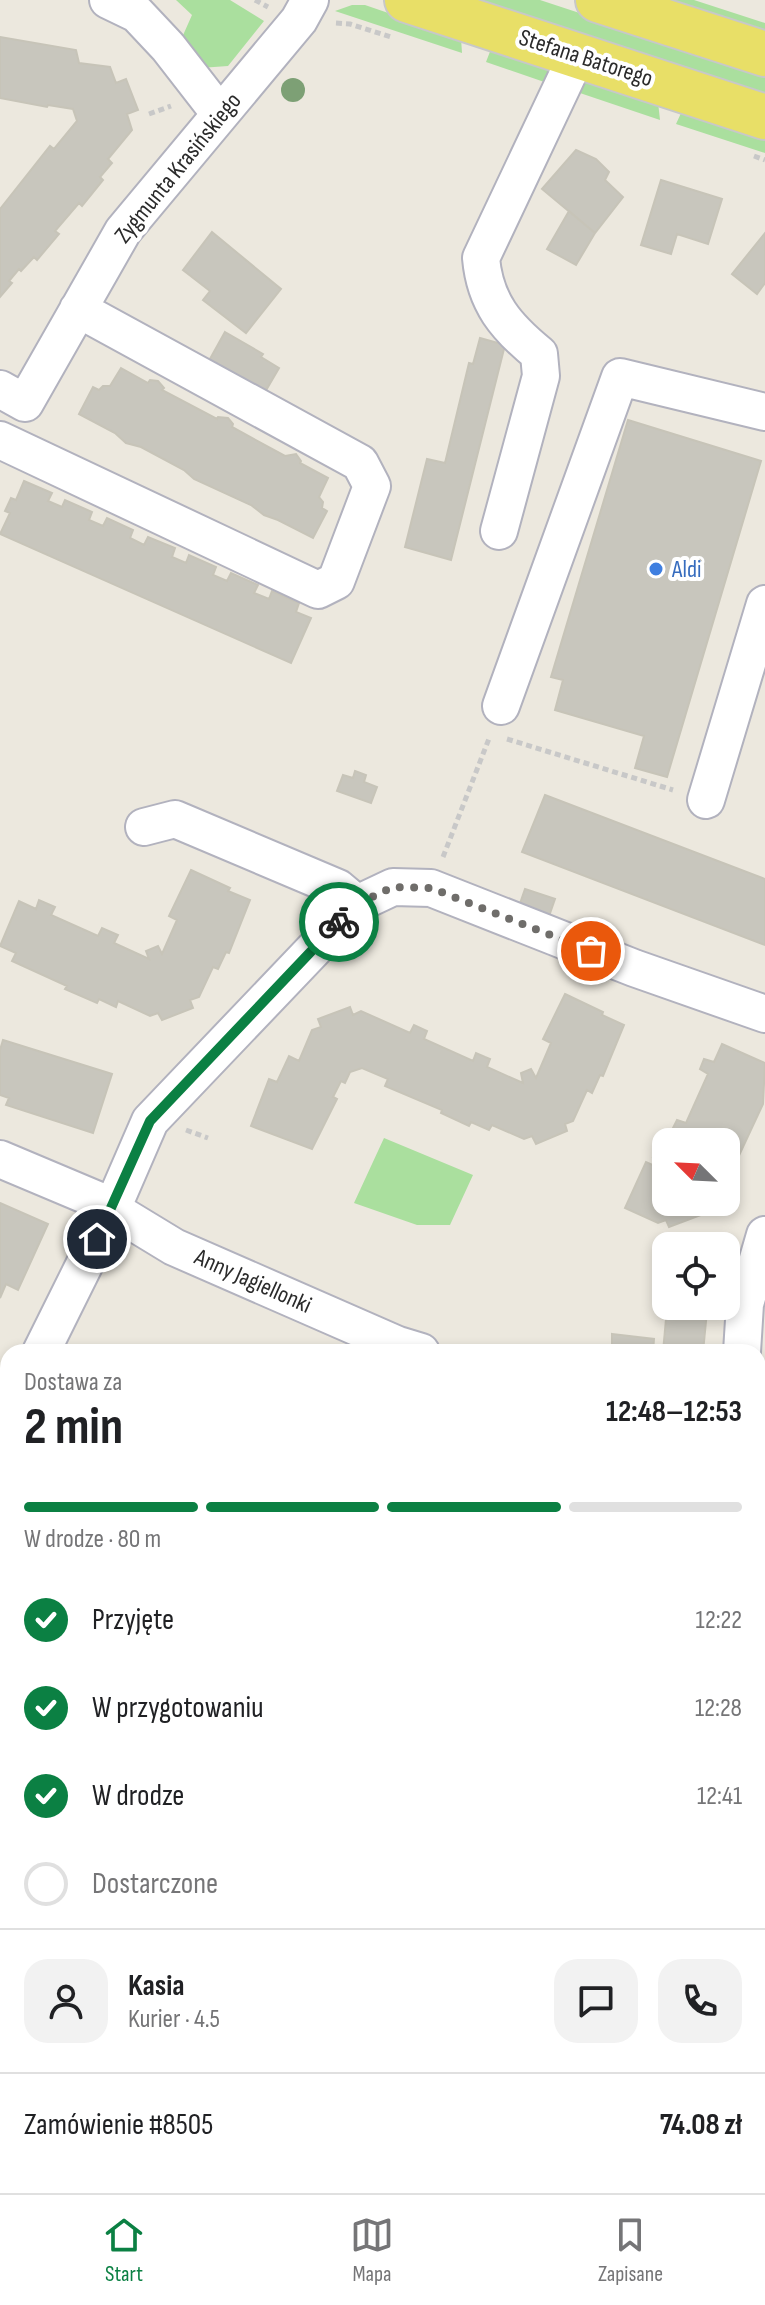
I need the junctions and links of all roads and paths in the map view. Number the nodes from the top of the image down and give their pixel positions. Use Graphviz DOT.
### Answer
graph roads {
  1 [pos="108,0"];
  2 [pos="310,0"];
  3 [pos="407,0"];
  4 [pos="598,0"];
  5 [pos="765,54"];
  6 [pos="577,55"];
  7 [pos="165,108"];
  8 [pos="149,114"];
  9 [pos="220,114"];
  10 [pos="765,117"];
  11 [pos="78,309"];
  12 [pos="12,396"];
  13 [pos="765,412"];
  14 [pos="0,438"];
  15 [pos="499,531"];
  16 [pos="765,604"];
  17 [pos="501,706"];
  18 [pos="706,800"];
  19 [pos="144,827"];
  20 [pos="431,888"];
  21 [pos="357,904"];
  22 [pos="765,1014"];
  23 [pos="176,1127"];
  24 [pos="208,1138"];
  25 [pos="0,1159"];
  26 [pos="111,1211"];
  27 [pos="765,1235"];
  28 [pos="45,1344"];
  29 [pos="392,1344"];
  30 [pos="742,1344"];
  1 -- 9 [label="street"];
  2 -- 9 [label="street, Zygmunta Krasińskiego"];
  3 -- 6 [label="main road, Stefana Batorego"];
  4 -- 5 [label="main road"];
  6 -- 10 [label="main road, Stefana Batorego"];
  6 -- 15 [label="street"];
  7 -- 8 [label="path"];
  9 -- 11 [label="street, Zygmunta Krasińskiego"];
  11 -- 12 [label="street, Zygmunta Krasińskiego"];
  11 -- 14 [label="street"];
  12 -- 14 [label="street, Zygmunta Krasińskiego"];
  13 -- 17 [label="street"];
  16 -- 18 [label="street"];
  18 -- 20 [label="path"];
  19 -- 21 [label="street"];
  20 -- 21 [label="street"];
  20 -- 22 [label="street"];
  21 -- 26 [label="street"];
  23 -- 24 [label="path"];
  25 -- 26 [label="street, Anny Jagiellonki"];
  26 -- 28 [label="street"];
  26 -- 29 [label="street, Anny Jagiellonki"];
  27 -- 30 [label="street"];
}
